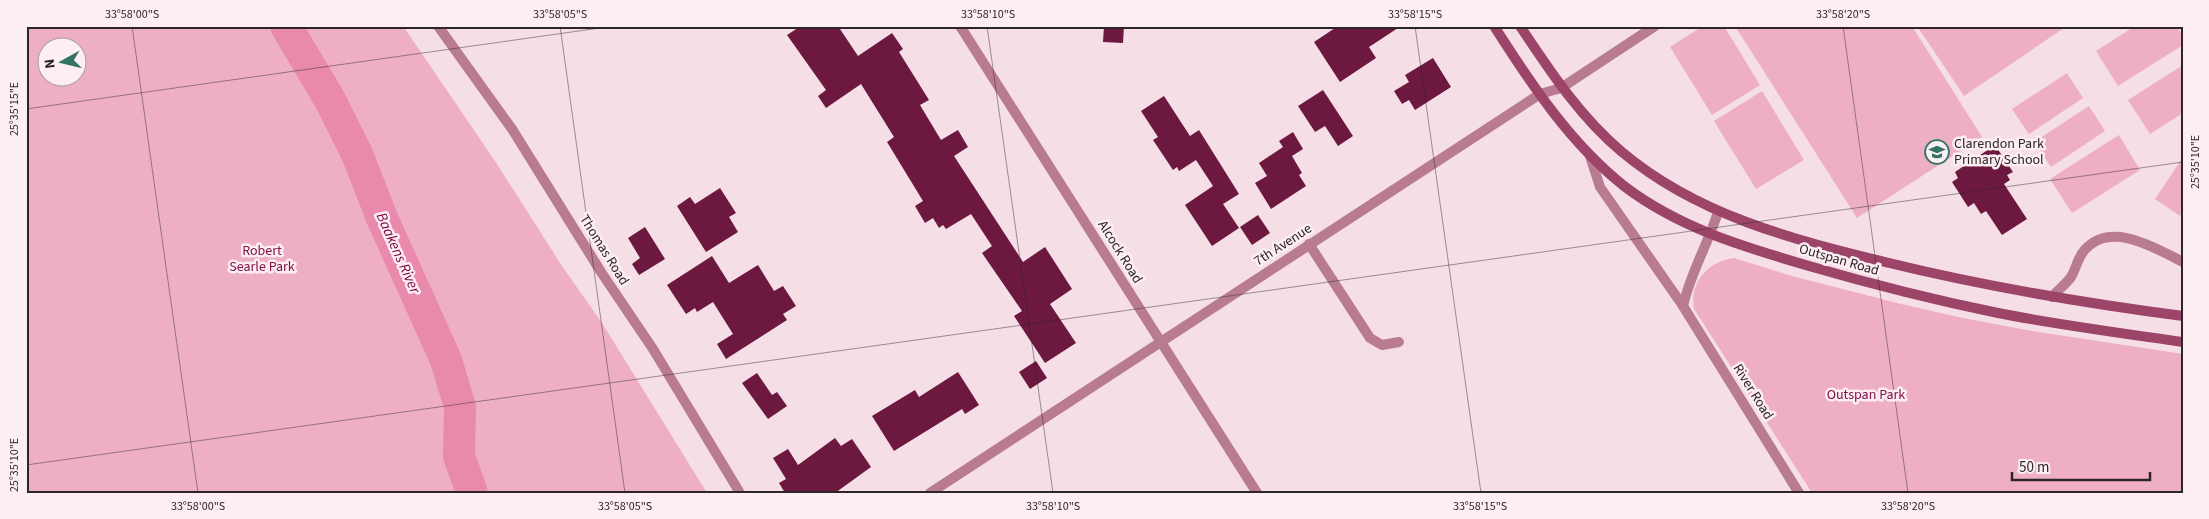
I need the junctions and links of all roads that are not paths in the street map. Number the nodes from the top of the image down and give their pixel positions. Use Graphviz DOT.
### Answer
graph roads {
  1 [pos="438,26"];
  2 [pos="960,26"];
  3 [pos="1494,26"];
  4 [pos="1520,26"];
  5 [pos="1655,26"];
  6 [pos="1561,88"];
  7 [pos="1540,94"];
  8 [pos="1590,156"];
  9 [pos="1718,212"];
  10 [pos="1711,235"];
  11 [pos="1309,244"];
  12 [pos="2183,262"];
  13 [pos="2052,297"];
  14 [pos="1683,306"];
  15 [pos="2183,316"];
  16 [pos="1160,340"];
  17 [pos="1399,342"];
  18 [pos="2183,342"];
  19 [pos="740,493"];
  20 [pos="930,493"];
  21 [pos="1257,493"];
  22 [pos="1799,493"];
  1 -- 19 [label="street, Thomas Road"];
  2 -- 16 [label="street, Alcock Road"];
  3 -- 7 [label="main road"];
  4 -- 6 [label="main road"];
  5 -- 6 [label="street, 7th Avenue"];
  6 -- 7 [label="street, 7th Avenue"];
  6 -- 9 [label="main road, Outspan Road"];
  7 -- 8 [label="main road, Outspan Road"];
  7 -- 11 [label="street, 7th Avenue"];
  8 -- 10 [label="main road, Outspan Road"];
  8 -- 14 [label="street, River Road"];
  9 -- 10 [label="street"];
  9 -- 13 [label="main road, Outspan Road"];
  10 -- 14 [label="street"];
  10 -- 18 [label="main road, Outspan Road"];
  11 -- 16 [label="street, 7th Avenue"];
  11 -- 17 [label="street"];
  12 -- 13 [label="street"];
  13 -- 15 [label="main road, Outspan Road"];
  14 -- 22 [label="street, River Road"];
  16 -- 20 [label="street, 7th Avenue"];
  16 -- 21 [label="street, Alcock Road"];
}
